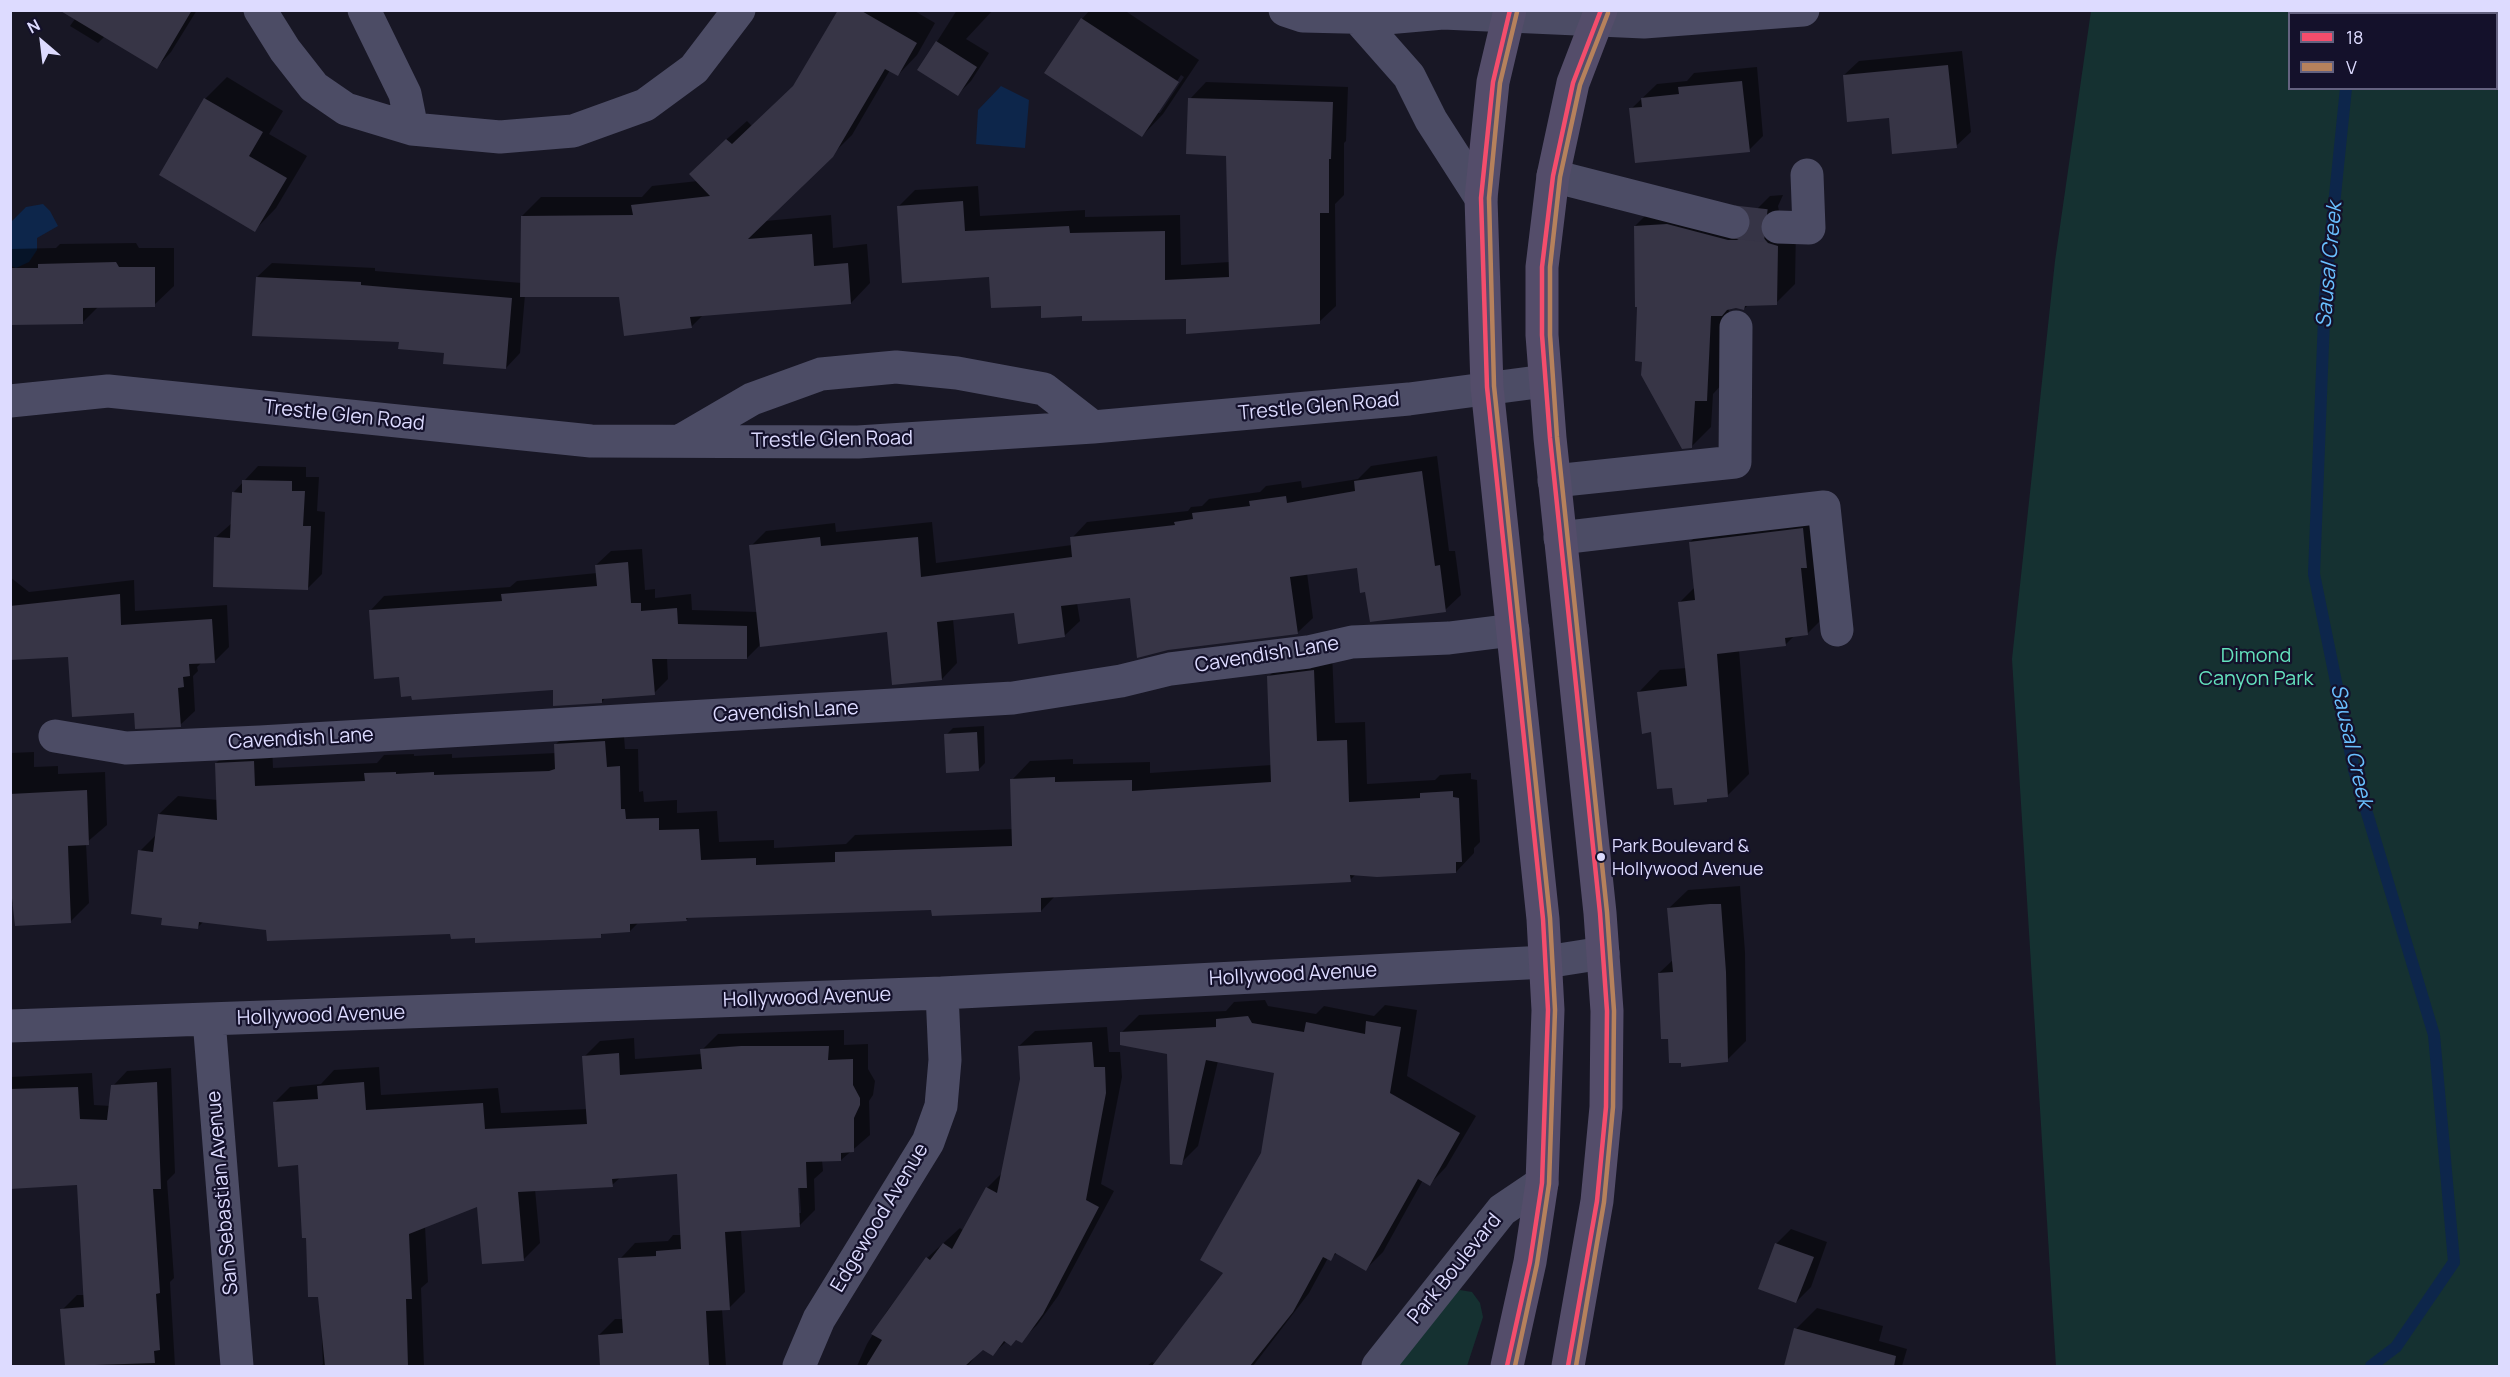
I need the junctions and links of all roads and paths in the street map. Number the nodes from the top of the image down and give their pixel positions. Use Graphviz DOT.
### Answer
graph roads {
  1 [pos="261,10"];
  2 [pos="364,10"];
  3 [pos="739,10"];
  4 [pos="1285,10"];
  5 [pos="1803,10"];
  6 [pos="1510,13"];
  7 [pos="1345,15"];
  8 [pos="1599,15"];
  9 [pos="412,129"];
  10 [pos="1553,176"];
  11 [pos="1808,176"];
  12 [pos="1481,198"];
  13 [pos="1733,222"];
  14 [pos="1778,227"];
  15 [pos="1736,327"];
  16 [pos="1545,381"];
  17 [pos="1487,387"];
  18 [pos="10,401"];
  19 [pos="1093,426"];
  20 [pos="679,442"];
  21 [pos="1554,481"];
  22 [pos="1560,538"];
  23 [pos="1513,630"];
  24 [pos="1838,630"];
  25 [pos="55,736"];
  26 [pos="1603,953"];
  27 [pos="1545,962"];
  28 [pos="942,993"];
  29 [pos="209,1020"];
  30 [pos="10,1026"];
  31 [pos="1542,1183"];
  32 [pos="237,1366"];
  33 [pos="799,1366"];
  34 [pos="1378,1366"];
  35 [pos="1507,1366"];
  36 [pos="1568,1366"];
  1 -- 9 [label="street"];
  2 -- 9 [label="street"];
  3 -- 9 [label="street"];
  4 -- 7 [label="street"];
  5 -- 8 [label="street"];
  6 -- 7 [label="street"];
  6 -- 8 [label="street"];
  6 -- 12 [label="main road, Park Boulevard"];
  7 -- 12 [label="street"];
  8 -- 10 [label="main road"];
  10 -- 13 [label="street"];
  10 -- 16 [label="main road"];
  11 -- 14 [label="street"];
  12 -- 17 [label="main road, Park Boulevard"];
  15 -- 21 [label="street"];
  16 -- 17 [label="street, Trestle Glen Road"];
  16 -- 21 [label="main road"];
  17 -- 19 [label="street, Trestle Glen Road"];
  17 -- 23 [label="main road, Park Boulevard"];
  18 -- 20 [label="street, Trestle Glen Road"];
  19 -- 20 [label="street, Trestle Glen Road"];
  19 -- 20 [label="street, Trestle Glen Road"];
  21 -- 22 [label="main road"];
  22 -- 24 [label="street"];
  22 -- 26 [label="main road"];
  23 -- 25 [label="street, Cavendish Lane"];
  23 -- 27 [label="main road, Park Boulevard"];
  26 -- 27 [label="street, Hollywood Avenue"];
  26 -- 36 [label="main road"];
  27 -- 28 [label="street, Hollywood Avenue"];
  27 -- 31 [label="main road, Park Boulevard"];
  28 -- 29 [label="street, Hollywood Avenue"];
  28 -- 33 [label="street, Edgewood Avenue"];
  29 -- 30 [label="street, Hollywood Avenue"];
  29 -- 32 [label="street, San Sebastian Avenue"];
  31 -- 34 [label="street, Park Boulevard"];
  31 -- 35 [label="main road, Park Boulevard"];
}
